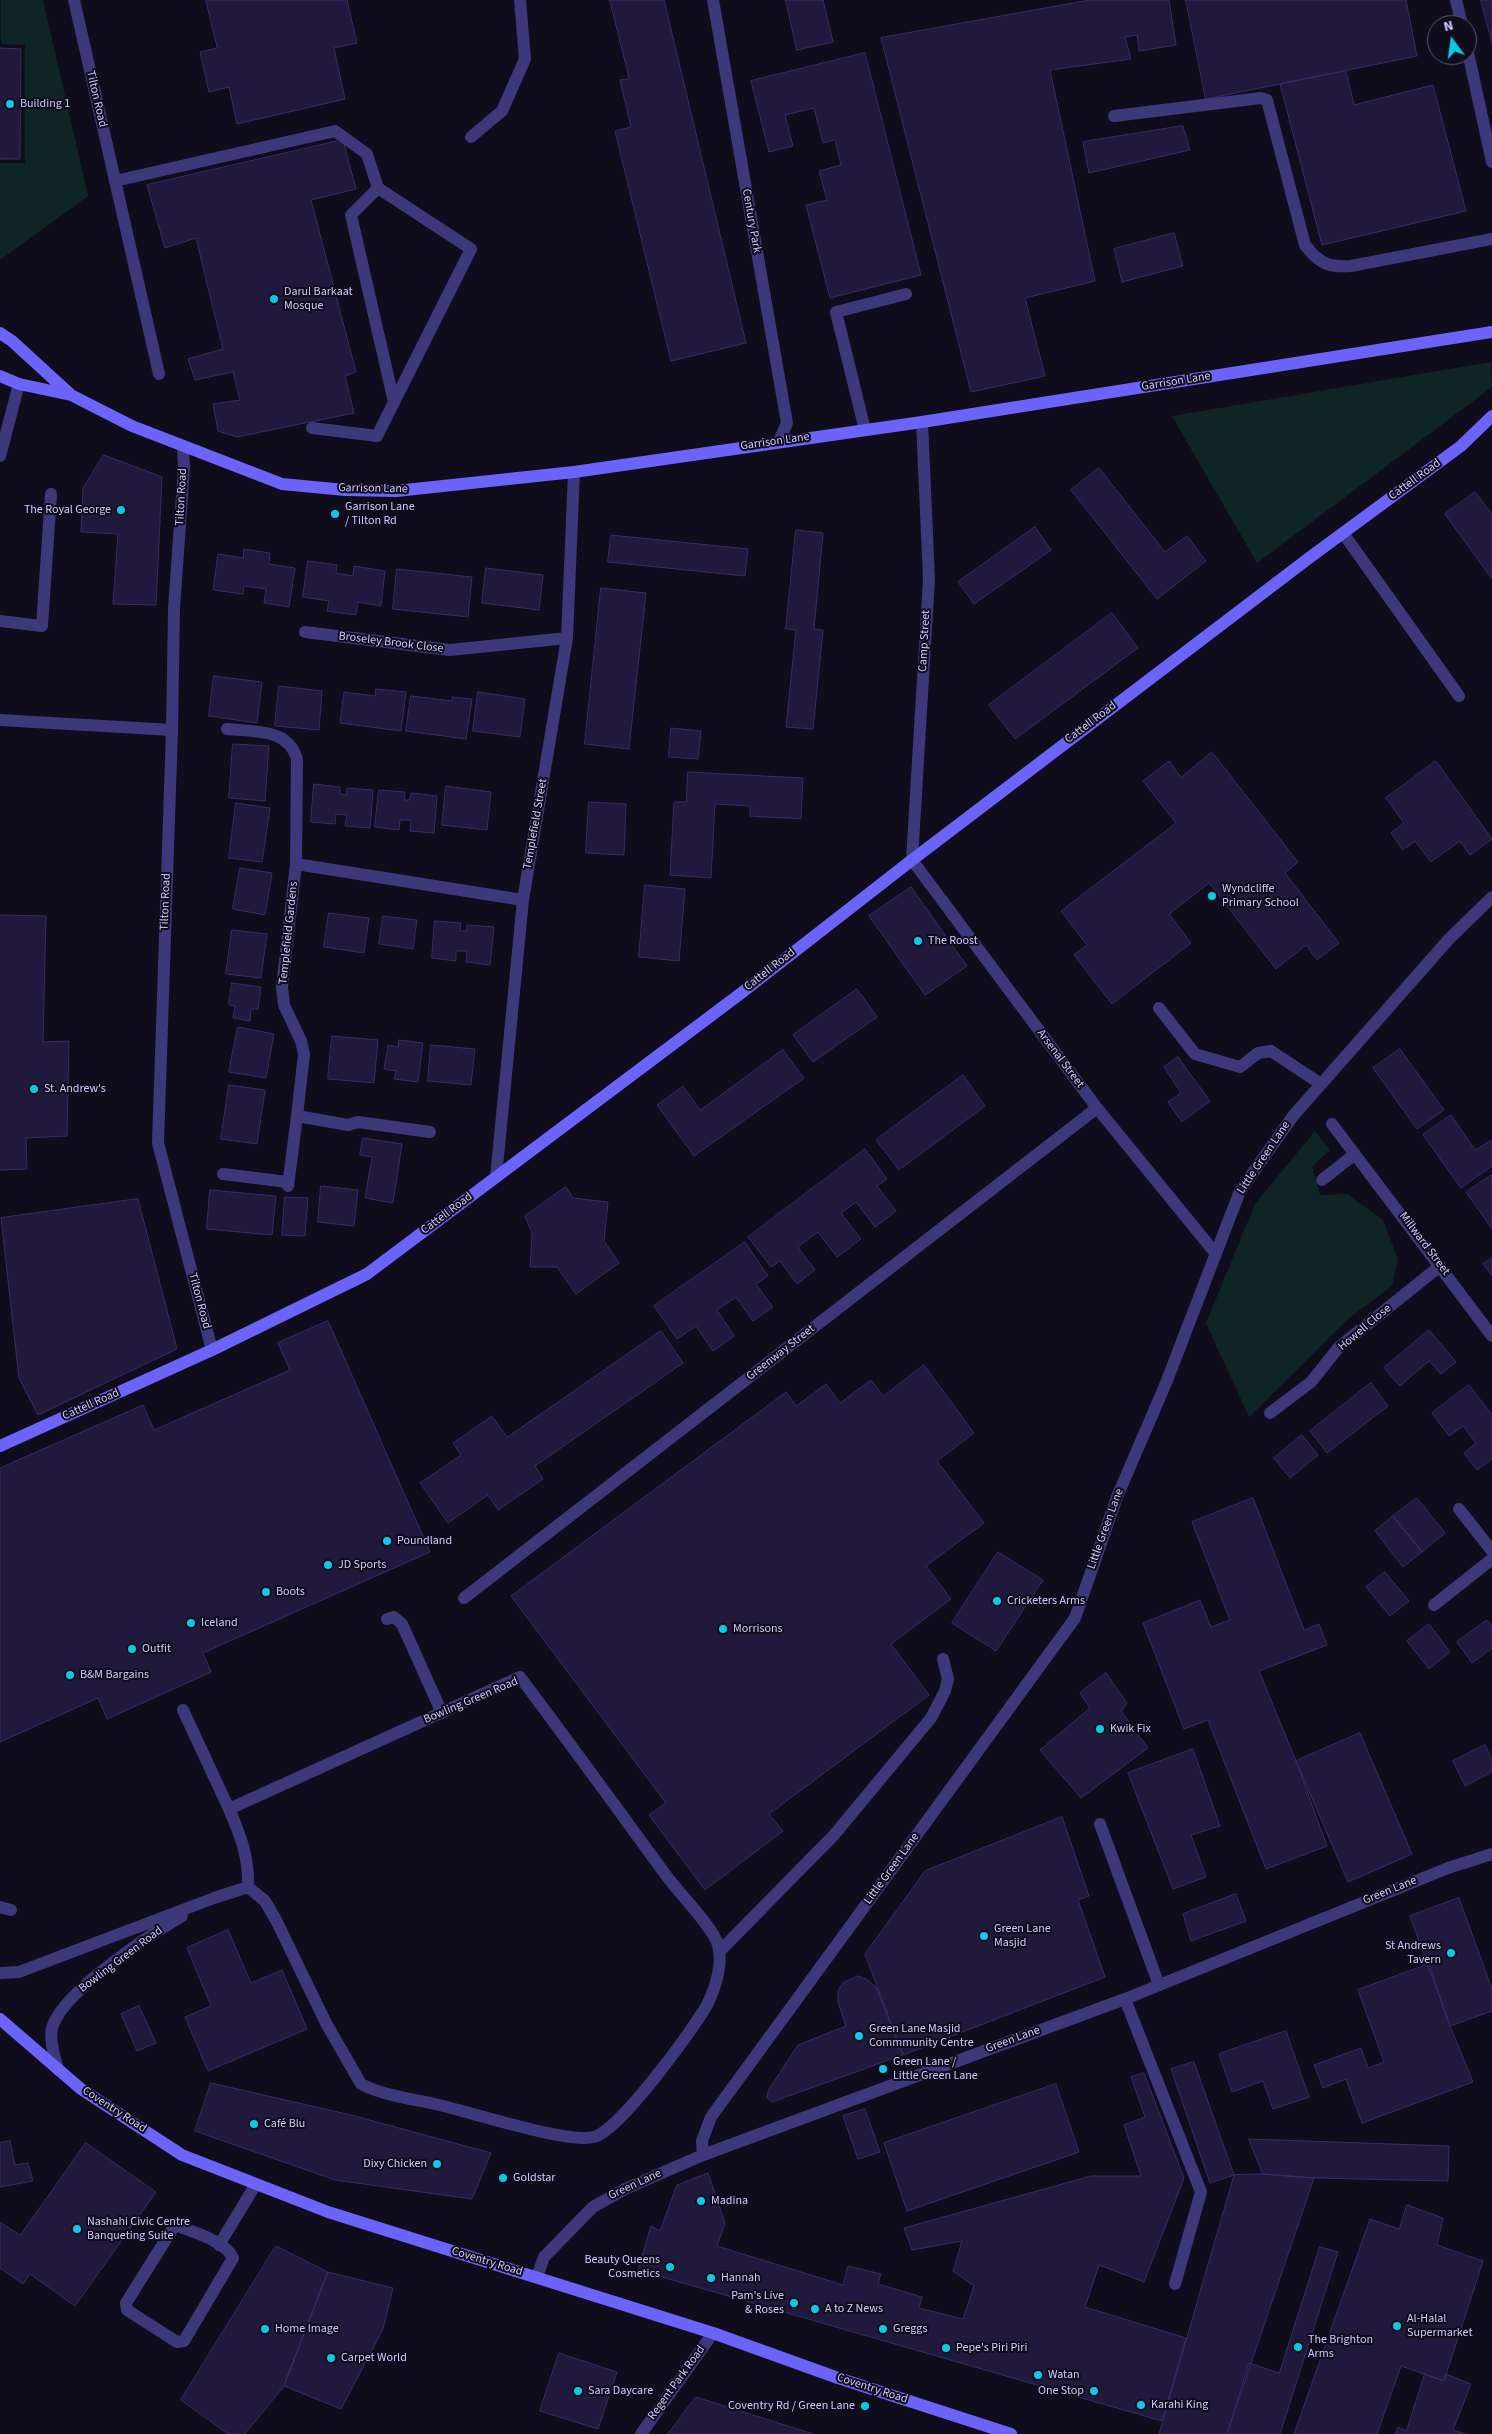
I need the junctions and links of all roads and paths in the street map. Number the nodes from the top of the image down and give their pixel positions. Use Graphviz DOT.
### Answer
graph roads {
  1 [pos="74,0"];
  2 [pos="520,0"];
  3 [pos="712,0"];
  4 [pos="1456,0"];
  5 [pos="1460,15"];
  6 [pos="1471,65"];
  7 [pos="1114,116"];
  8 [pos="471,137"];
  9 [pos="1492,162"];
  10 [pos="115,182"];
  11 [pos="378,188"];
  12 [pos="1492,239"];
  13 [pos="906,294"];
  14 [pos="1492,332"];
  15 [pos="0,333"];
  16 [pos="159,374"];
  17 [pos="0,376"];
  18 [pos="19,384"];
  19 [pos="71,395"];
  20 [pos="394,402"];
  21 [pos="1492,416"];
  22 [pos="922,422"];
  23 [pos="312,428"];
  24 [pos="865,430"];
  25 [pos="779,441"];
  26 [pos="183,447"];
  27 [pos="0,456"];
  28 [pos="574,472"];
  29 [pos="51,494"];
  30 [pos="1343,533"];
  31 [pos="0,621"];
  32 [pos="304,632"];
  33 [pos="567,638"];
  34 [pos="1459,696"];
  35 [pos="0,720"];
  36 [pos="227,729"];
  37 [pos="172,730"];
  38 [pos="912,860"];
  39 [pos="296,864"];
  40 [pos="1492,897"];
  41 [pos="523,900"];
  42 [pos="1159,1008"];
  43 [pos="1321,1084"];
  44 [pos="1097,1108"];
  45 [pos="297,1116"];
  46 [pos="1332,1124"];
  47 [pos="430,1132"];
  48 [pos="1355,1154"];
  49 [pos="223,1174"];
  50 [pos="496,1177"];
  51 [pos="1322,1180"];
  52 [pos="1216,1254"];
  53 [pos="1440,1266"];
  54 [pos="1492,1336"];
  55 [pos="212,1350"];
  56 [pos="1270,1413"];
  57 [pos="0,1446"];
  58 [pos="1459,1510"];
  59 [pos="1492,1551"];
  60 [pos="1492,1559"];
  61 [pos="464,1598"];
  62 [pos="1434,1605"];
  63 [pos="386,1619"];
  64 [pos="943,1659"];
  65 [pos="183,1710"];
  66 [pos="442,1713"];
  67 [pos="229,1809"];
  68 [pos="1100,1824"];
  69 [pos="1492,1854"];
  70 [pos="248,1887"];
  71 [pos="214,1898"];
  72 [pos="719,1952"];
  73 [pos="0,1973"];
  74 [pos="1159,1985"];
  75 [pos="1125,1999"];
  76 [pos="0,2019"];
  77 [pos="58,2070"];
  78 [pos="703,2155"];
  79 [pos="256,2184"];
  80 [pos="219,2245"];
  81 [pos="537,2277"];
  82 [pos="1175,2284"];
  83 [pos="713,2333"];
  84 [pos="641,2434"];
  85 [pos="1011,2434"];
  1 -- 10 [label="street, Tilton Road"];
  2 -- 8 [label="street"];
  3 -- 25 [label="street, Century Park"];
  4 -- 5 [label="street"];
  6 -- 9 [label="street"];
  7 -- 12 [label="street"];
  10 -- 11 [label="street"];
  10 -- 16 [label="street, Tilton Road"];
  11 -- 20 [label="street"];
  11 -- 20 [label="street"];
  13 -- 24 [label="street"];
  14 -- 22 [label="street, Garrison Lane"];
  15 -- 19 [label="street, Garrison Lane"];
  17 -- 18 [label="street, Garrison Lane"];
  18 -- 19 [label="street, Garrison Lane"];
  18 -- 27 [label="street"];
  19 -- 26 [label="street, Garrison Lane"];
  20 -- 23 [label="street"];
  21 -- 30 [label="street, Cattell Road"];
  22 -- 24 [label="street, Garrison Lane"];
  22 -- 38 [label="street, Camp Street"];
  24 -- 25 [label="street, Garrison Lane"];
  25 -- 28 [label="street, Garrison Lane"];
  26 -- 28 [label="street, Garrison Lane"];
  26 -- 37 [label="street, Tilton Road"];
  28 -- 33 [label="street, Templefield Street"];
  29 -- 31 [label="street"];
  30 -- 34 [label="street"];
  30 -- 38 [label="street, Cattell Road"];
  32 -- 33 [label="street, Broseley Brook Close"];
  33 -- 41 [label="street, Templefield Street"];
  35 -- 37 [label="street"];
  36 -- 39 [label="street, Templefield Gardens"];
  37 -- 55 [label="street, Tilton Road"];
  38 -- 44 [label="street, Arsenal Street"];
  38 -- 50 [label="street, Cattell Road"];
  39 -- 41 [label="street, Templefield Gardens"];
  39 -- 45 [label="street, Templefield Gardens"];
  40 -- 43 [label="street, Little Green Lane"];
  41 -- 50 [label="street, Templefield Street"];
  42 -- 43 [label="street"];
  43 -- 52 [label="street, Little Green Lane"];
  44 -- 52 [label="street, Arsenal Street"];
  44 -- 61 [label="street, Greenway Street"];
  45 -- 47 [label="street"];
  45 -- 49 [label="street, Templefield Gardens"];
  46 -- 48 [label="street, Millward Street"];
  48 -- 51 [label="street"];
  48 -- 53 [label="street, Millward Street"];
  50 -- 55 [label="street, Cattell Road"];
  52 -- 78 [label="street, Little Green Lane"];
  53 -- 54 [label="street, Millward Street"];
  53 -- 56 [label="street, Howell Close"];
  55 -- 57 [label="street, Cattell Road"];
  58 -- 59 [label="street"];
  60 -- 62 [label="street"];
  63 -- 66 [label="street"];
  64 -- 72 [label="street"];
  65 -- 67 [label="street"];
  66 -- 67 [label="street, Bowling Green Road"];
  66 -- 72 [label="street, Bowling Green Road"];
  67 -- 70 [label="street"];
  68 -- 74 [label="street"];
  69 -- 74 [label="street, Green Lane"];
  70 -- 71 [label="street, Bowling Green Road"];
  70 -- 72 [label="street"];
  71 -- 73 [label="street, Bowling Green Road"];
  71 -- 77 [label="street, Bowling Green Road"];
  74 -- 75 [label="street, Green Lane"];
  75 -- 78 [label="street, Green Lane"];
  75 -- 82 [label="street"];
  76 -- 77 [label="street, Coventry Road"];
  77 -- 79 [label="street, Coventry Road"];
  78 -- 81 [label="street, Green Lane"];
  79 -- 80 [label="street"];
  79 -- 81 [label="street, Coventry Road"];
  80 -- 80 [label="street"];
  81 -- 83 [label="street, Coventry Road"];
  83 -- 84 [label="street, Regent Park Road"];
  83 -- 85 [label="street, Coventry Road"];
}
